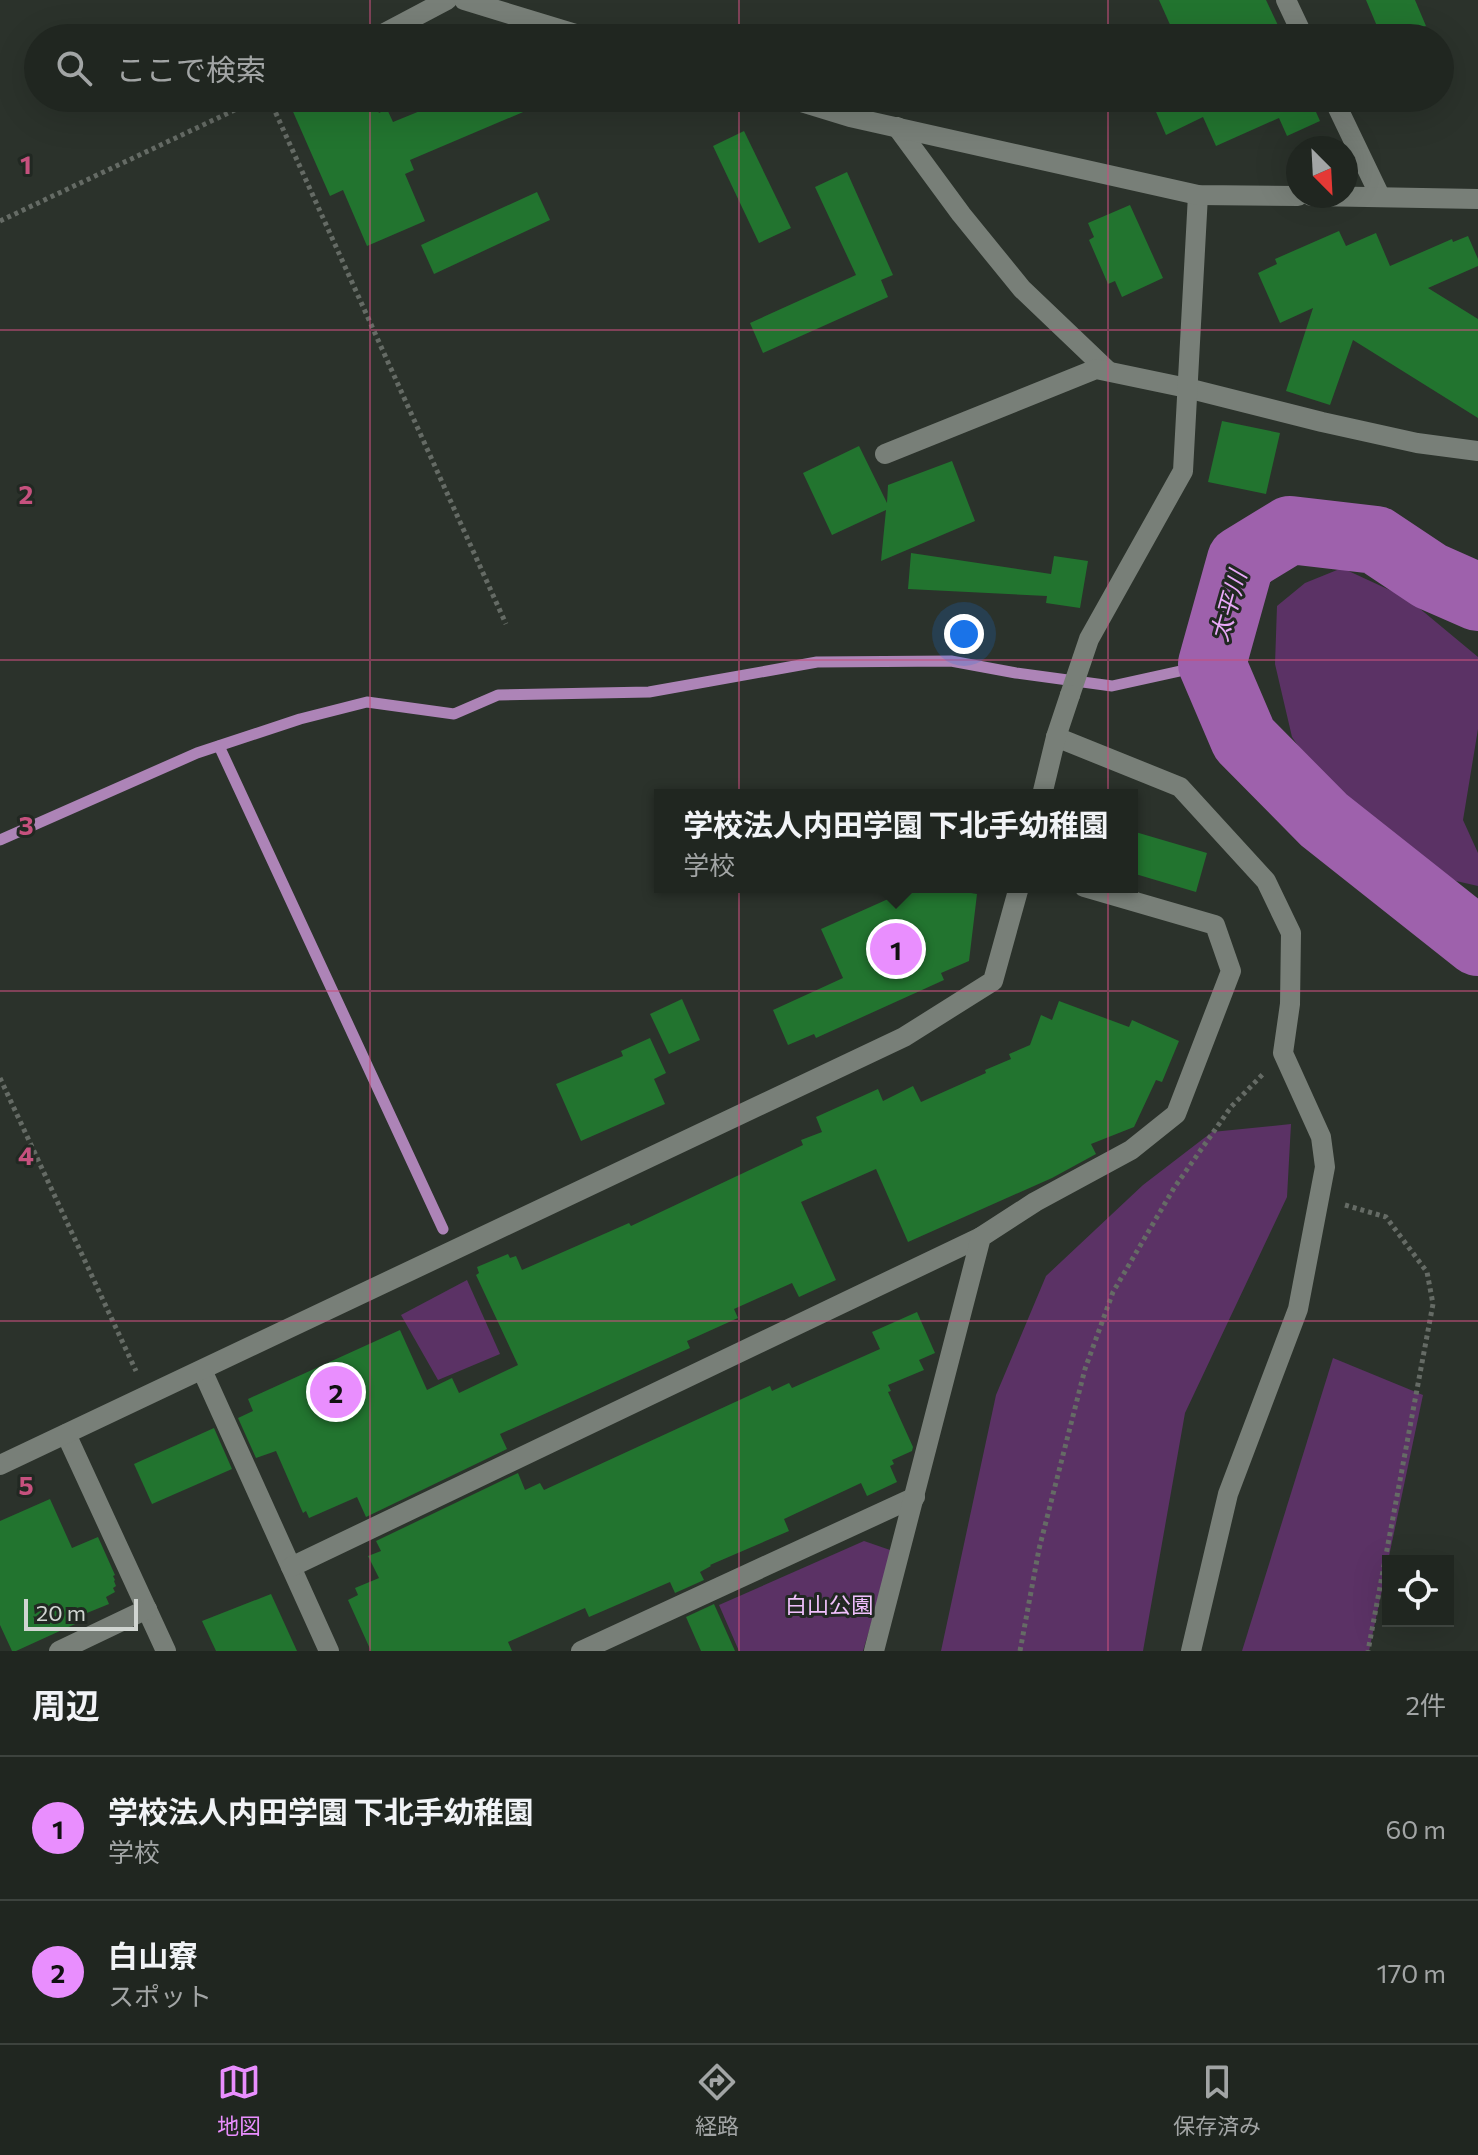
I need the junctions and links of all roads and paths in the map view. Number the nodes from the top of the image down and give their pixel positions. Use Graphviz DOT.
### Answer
graph roads {
  1 [pos="447,0"];
  2 [pos="464,0"];
  3 [pos="1286,0"];
  4 [pos="402,24"];
  5 [pos="543,24"];
  6 [pos="1297,24"];
  7 [pos="230,112"];
  8 [pos="275,112"];
  9 [pos="834,112"];
  10 [pos="1340,112"];
  11 [pos="897,127"];
  12 [pos="1198,195"];
  13 [pos="1286,196"];
  14 [pos="1358,196"];
  15 [pos="1380,196"];
  16 [pos="1478,199"];
  17 [pos="0,221"];
  18 [pos="1108,371"];
  19 [pos="1187,388"];
  20 [pos="1478,451"];
  21 [pos="885,454"];
  22 [pos="506,624"];
  23 [pos="1056,737"];
  24 [pos="1043,789"];
  25 [pos="1017,893"];
  26 [pos="1105,893"];
  27 [pos="1283,1053"];
  28 [pos="0,1078"];
  29 [pos="1317,1211"];
  30 [pos="981,1237"];
  31 [pos="202,1370"];
  32 [pos="147,1395"];
  33 [pos="66,1434"];
  34 [pos="0,1465"];
  35 [pos="915,1497"];
  36 [pos="291,1567"];
  37 [pos="147,1609"];
  38 [pos="59,1651"];
  39 [pos="166,1651"];
  40 [pos="329,1651"];
  41 [pos="581,1651"];
  42 [pos="874,1651"];
  43 [pos="1020,1651"];
  44 [pos="1191,1651"];
  45 [pos="1368,1651"];
  1 -- 4 [label="street"];
  2 -- 5 [label="street"];
  3 -- 6 [label="street"];
  7 -- 17 [label="path"];
  8 -- 22 [label="path"];
  9 -- 11 [label="street"];
  10 -- 15 [label="street"];
  11 -- 12 [label="street"];
  11 -- 18 [label="street"];
  12 -- 13 [label="street"];
  12 -- 19 [label="street"];
  14 -- 15 [label="street"];
  15 -- 16 [label="street"];
  18 -- 19 [label="street"];
  18 -- 21 [label="street"];
  19 -- 20 [label="street"];
  19 -- 23 [label="street"];
  23 -- 24 [label="street"];
  23 -- 27 [label="street"];
  25 -- 31 [label="street"];
  26 -- 30 [label="street"];
  27 -- 29 [label="street"];
  27 -- 43 [label="path"];
  28 -- 32 [label="path"];
  29 -- 44 [label="street"];
  29 -- 45 [label="path"];
  30 -- 35 [label="street"];
  30 -- 36 [label="street"];
  31 -- 32 [label="street"];
  31 -- 36 [label="street"];
  32 -- 33 [label="street"];
  33 -- 34 [label="street"];
  33 -- 37 [label="street"];
  35 -- 41 [label="street"];
  35 -- 42 [label="street"];
  36 -- 40 [label="street"];
  37 -- 38 [label="street"];
  37 -- 39 [label="street"];
}
